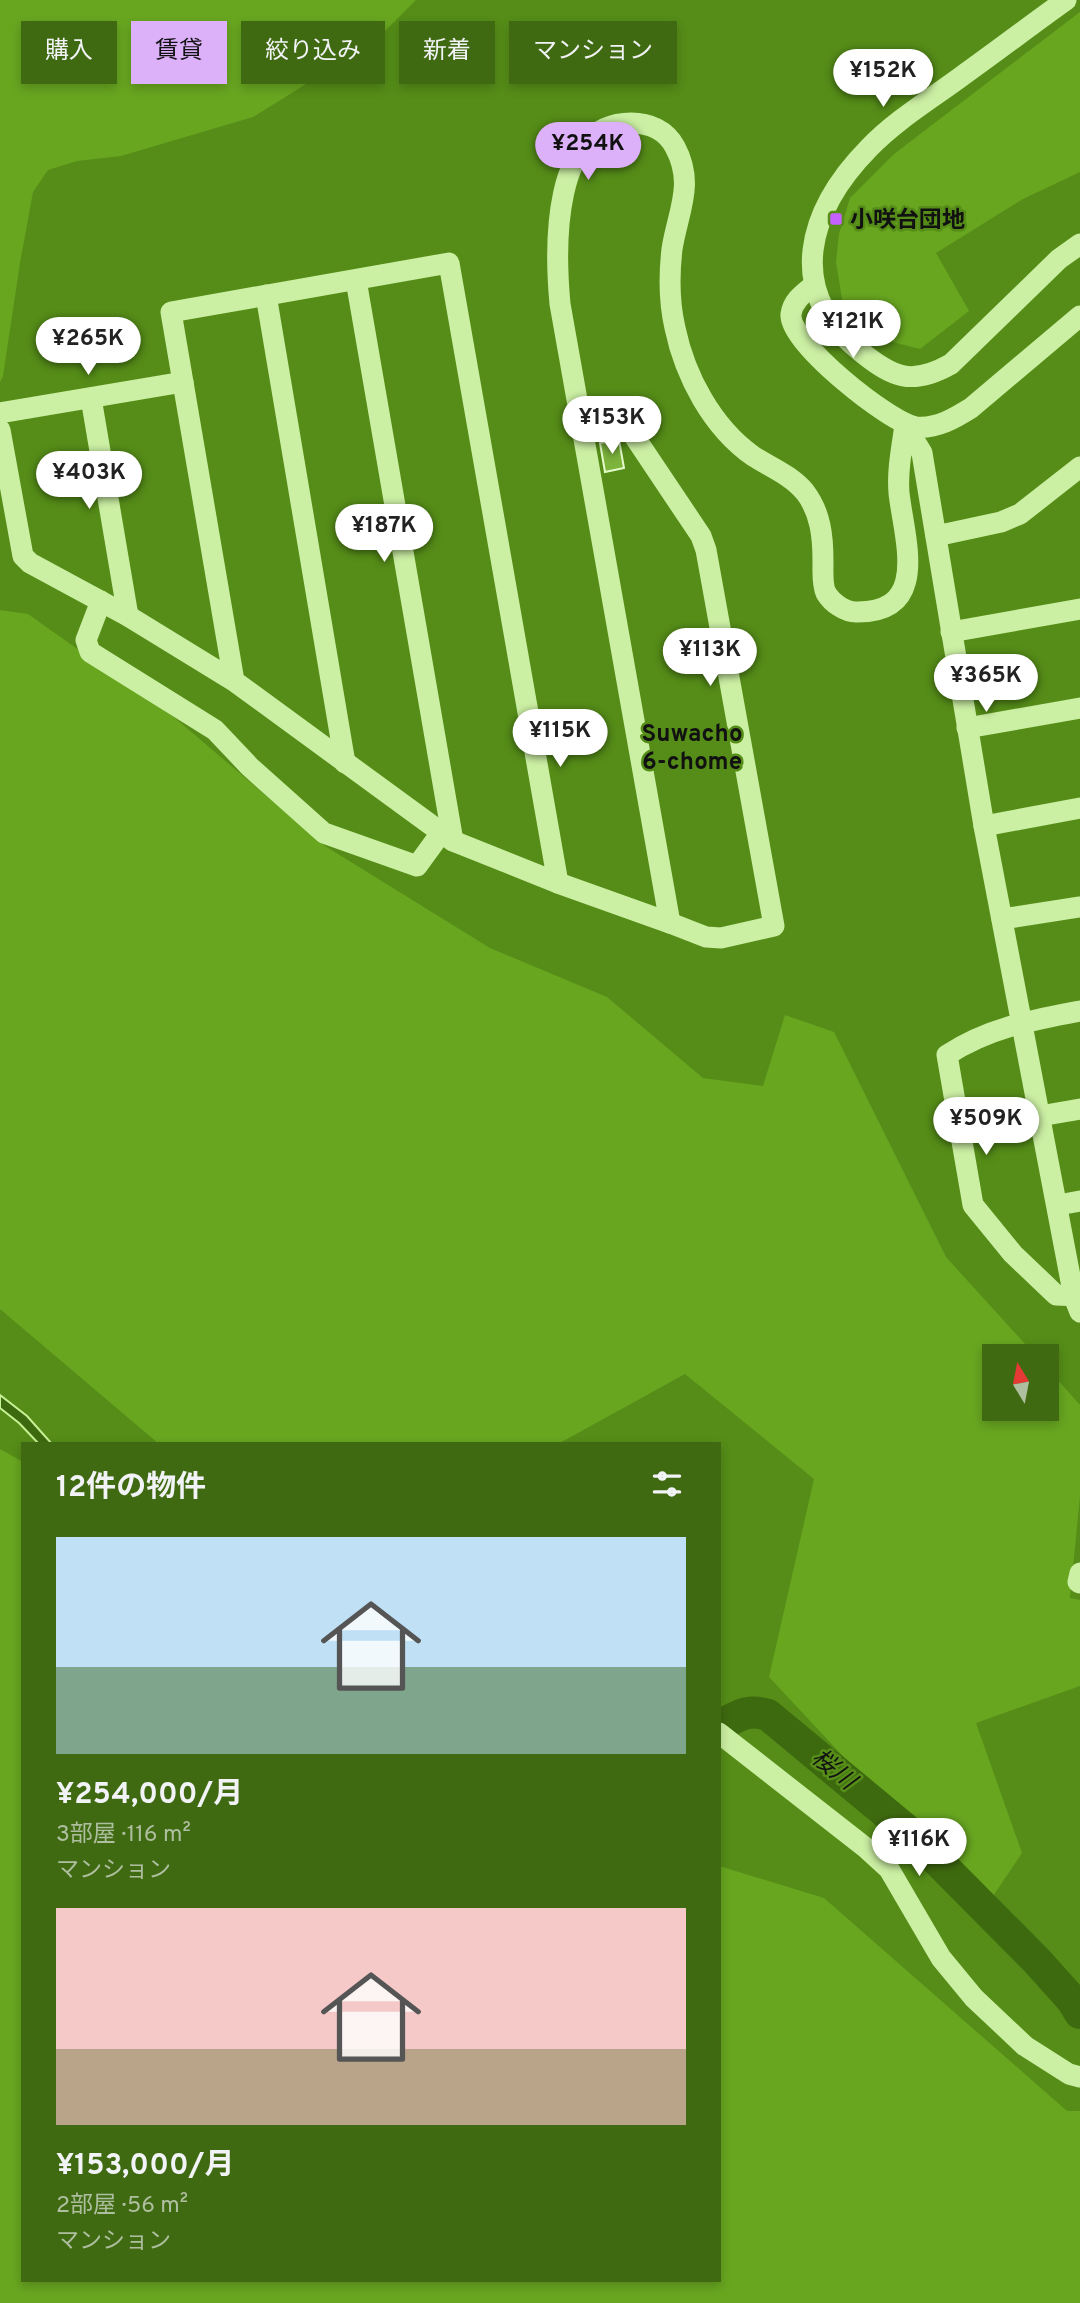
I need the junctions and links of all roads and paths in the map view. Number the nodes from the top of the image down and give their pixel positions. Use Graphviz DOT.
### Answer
graph roads {
  1 [pos="1066,0"];
  2 [pos="1080,244"];
  3 [pos="356,280"];
  4 [pos="814,285"];
  5 [pos="265,295"];
  6 [pos="1080,316"];
  7 [pos="183,382"];
  8 [pos="91,398"];
  9 [pos="0,413"];
  10 [pos="581,422"];
  11 [pos="905,425"];
  12 [pos="0,430"];
  13 [pos="1080,467"];
  14 [pos="936,536"];
  15 [pos="101,601"];
  16 [pos="1080,609"];
  17 [pos="128,616"];
  18 [pos="951,632"];
  19 [pos="234,681"];
  20 [pos="1080,708"];
  21 [pos="967,727"];
  22 [pos="345,763"];
  23 [pos="1080,808"];
  24 [pos="984,826"];
  25 [pos="447,837"];
  26 [pos="558,883"];
  27 [pos="1080,906"];
  28 [pos="1002,919"];
  29 [pos="670,923"];
  30 [pos="1080,1012"];
  31 [pos="1022,1022"];
  32 [pos="1080,1109"];
  33 [pos="1040,1116"];
  34 [pos="1080,1202"];
  35 [pos="1058,1205"];
  36 [pos="1078,1302"];
  37 [pos="1080,1573"];
  38 [pos="1080,1583"];
  39 [pos="721,1735"];
  40 [pos="1080,2077"];
  1 -- 4 [label="street"];
  2 -- 4 [label="street"];
  3 -- 5 [label="street"];
  3 -- 25 [label="street"];
  3 -- 26 [label="street"];
  4 -- 11 [label="street"];
  5 -- 7 [label="street"];
  5 -- 22 [label="street"];
  6 -- 11 [label="street"];
  7 -- 8 [label="street"];
  7 -- 19 [label="street"];
  8 -- 9 [label="street"];
  8 -- 17 [label="street"];
  10 -- 11 [label="street"];
  10 -- 29 [label="street"];
  10 -- 29 [label="street"];
  11 -- 14 [label="street"];
  12 -- 15 [label="street"];
  13 -- 14 [label="street"];
  14 -- 18 [label="street"];
  15 -- 17 [label="street"];
  15 -- 25 [label="street"];
  16 -- 18 [label="street"];
  17 -- 19 [label="street"];
  18 -- 21 [label="street"];
  19 -- 22 [label="street"];
  20 -- 21 [label="street"];
  21 -- 24 [label="street"];
  22 -- 25 [label="street"];
  23 -- 24 [label="street"];
  24 -- 28 [label="street"];
  25 -- 26 [label="street"];
  26 -- 29 [label="street"];
  27 -- 28 [label="street"];
  28 -- 31 [label="street"];
  30 -- 31 [label="street"];
  31 -- 33 [label="street"];
  31 -- 36 [label="street"];
  32 -- 33 [label="street"];
  33 -- 35 [label="street"];
  34 -- 35 [label="street"];
  35 -- 36 [label="street"];
  37 -- 38 [label="street"];
  39 -- 40 [label="street"];
}
